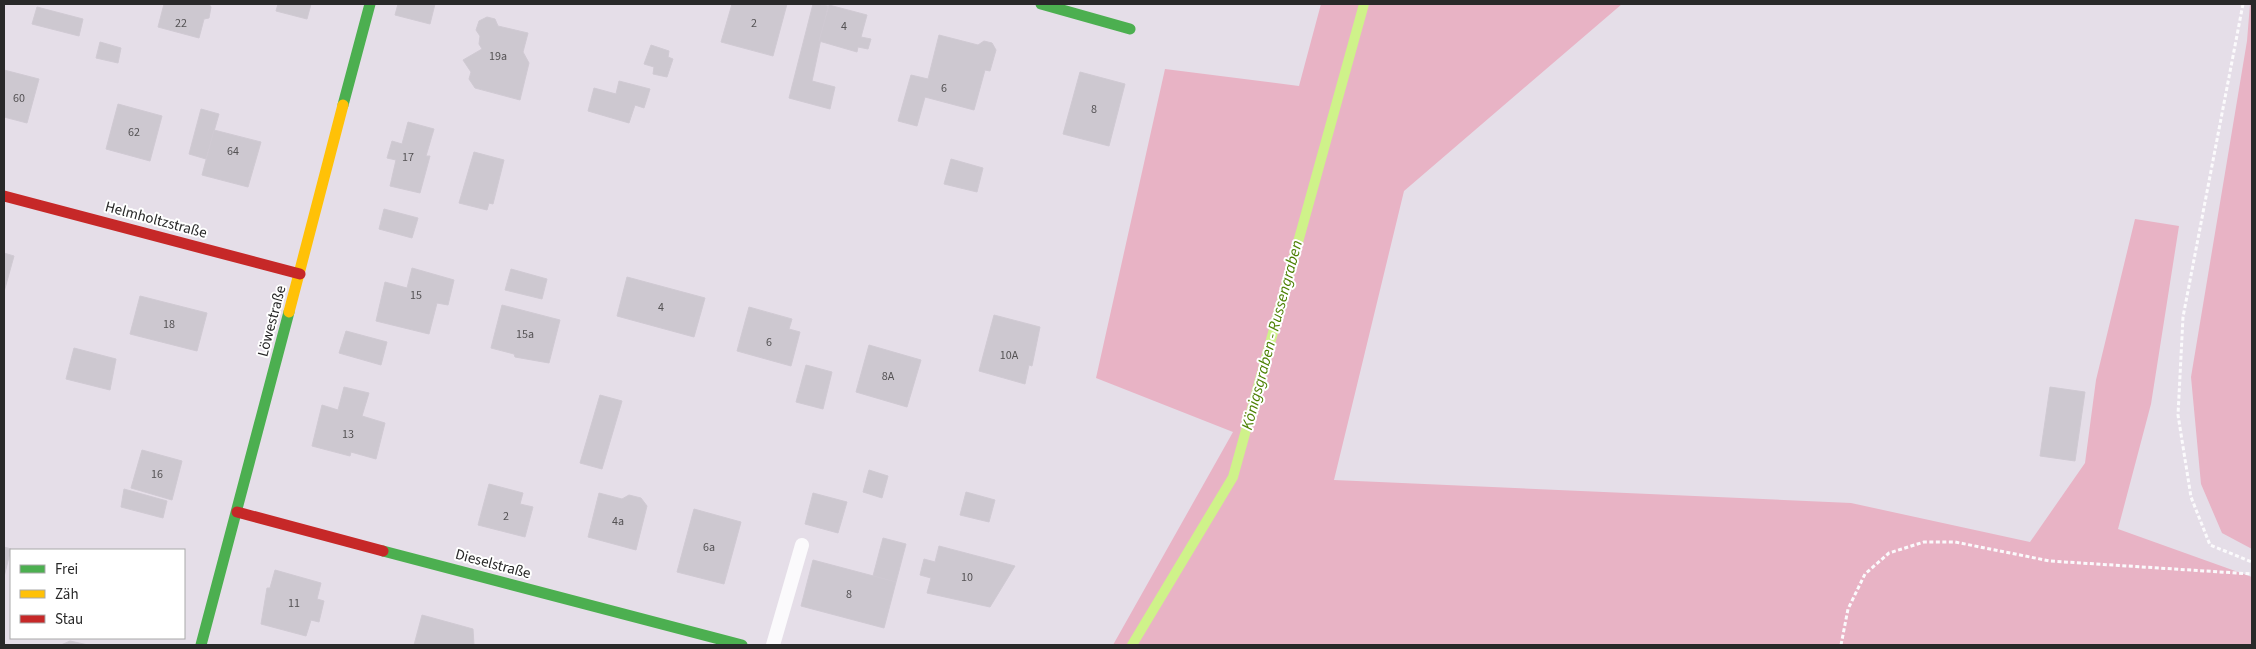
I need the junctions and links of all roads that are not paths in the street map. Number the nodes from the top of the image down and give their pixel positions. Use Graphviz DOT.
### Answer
graph roads {
  1 [pos="370,4"];
  2 [pos="1041,4"];
  3 [pos="1130,28"];
  4 [pos="4,196"];
  5 [pos="300,274"];
  6 [pos="237,512"];
  7 [pos="802,545"];
  8 [pos="201,645"];
  9 [pos="742,645"];
  10 [pos="772,645"];
  1 -- 5 [label="street, Löwestraße"];
  2 -- 3 [label="street"];
  4 -- 5 [label="street, Helmholtzstraße"];
  5 -- 6 [label="street, Löwestraße"];
  6 -- 8 [label="street, Löwestraße"];
  6 -- 9 [label="street, Dieselstraße"];
  7 -- 10 [label="lane"];
}
